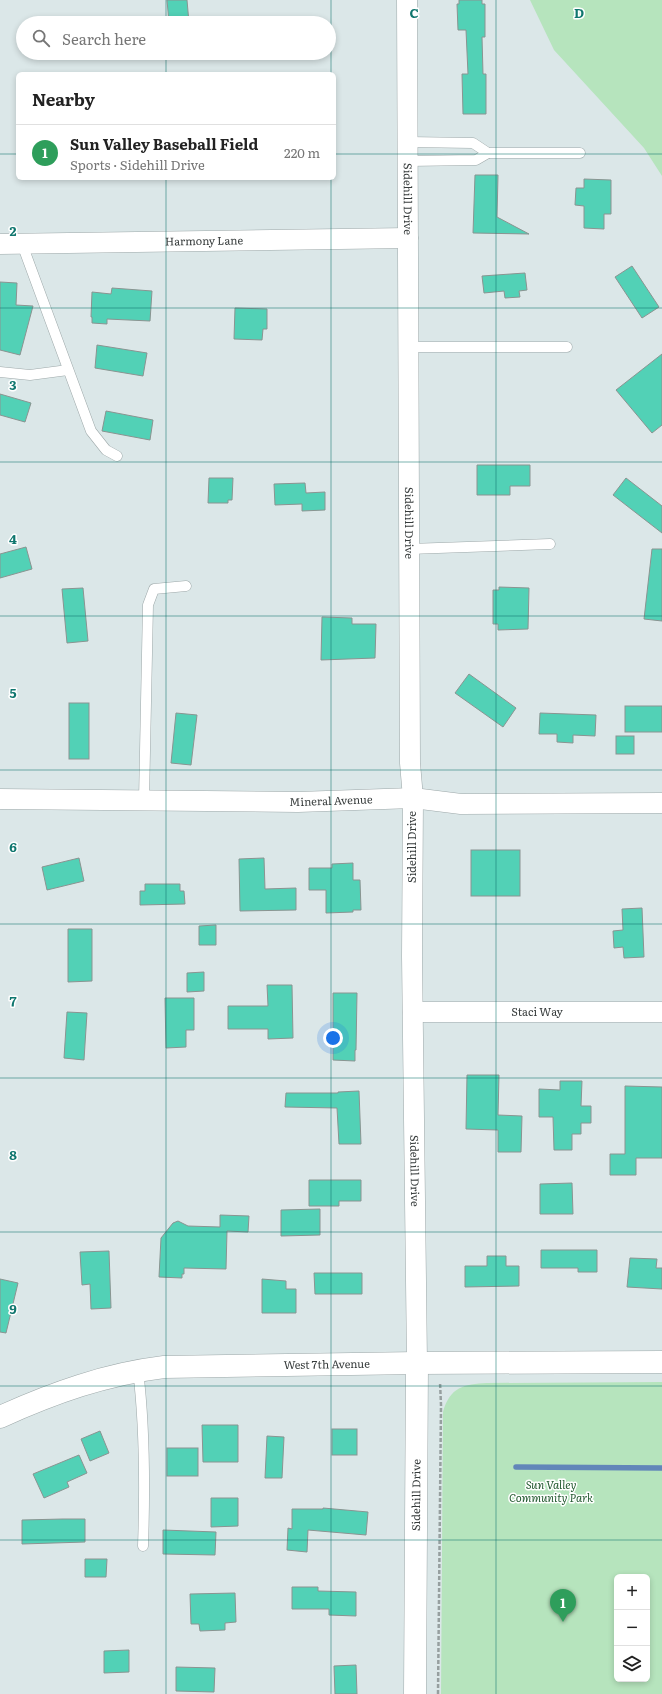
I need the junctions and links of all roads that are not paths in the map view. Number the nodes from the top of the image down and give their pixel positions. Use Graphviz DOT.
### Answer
graph roads {
  1 [pos="407,0"];
  2 [pos="408,152"];
  3 [pos="488,153"];
  4 [pos="580,153"];
  5 [pos="408,238"];
  6 [pos="0,244"];
  7 [pos="22,244"];
  8 [pos="409,347"];
  9 [pos="567,347"];
  10 [pos="68,370"];
  11 [pos="0,372"];
  12 [pos="117,456"];
  13 [pos="550,544"];
  14 [pos="409,549"];
  15 [pos="186,586"];
  16 [pos="412,798"];
  17 [pos="0,799"];
  18 [pos="144,800"];
  19 [pos="662,803"];
  20 [pos="413,1012"];
  21 [pos="662,1012"];
  22 [pos="662,1362"];
  23 [pos="417,1363"];
  24 [pos="138,1370"];
  25 [pos="0,1417"];
  26 [pos="143,1546"];
  27 [pos="415,1694"];
  1 -- 2 [label="street, Sidehill Drive"];
  2 -- 3 [label="lane"];
  2 -- 3 [label="lane"];
  2 -- 5 [label="street, Sidehill Drive"];
  3 -- 4 [label="lane"];
  5 -- 7 [label="street, Harmony Lane"];
  5 -- 8 [label="street, Sidehill Drive"];
  6 -- 7 [label="street, Harmony Lane"];
  7 -- 10 [label="lane"];
  8 -- 9 [label="lane"];
  8 -- 14 [label="street, Sidehill Drive"];
  10 -- 11 [label="lane"];
  10 -- 12 [label="lane"];
  13 -- 14 [label="lane"];
  14 -- 16 [label="street, Sidehill Drive"];
  15 -- 18 [label="lane"];
  16 -- 18 [label="street, Mineral Avenue"];
  16 -- 19 [label="street, Mineral Avenue"];
  16 -- 20 [label="street, Sidehill Drive"];
  17 -- 18 [label="street, Mineral Avenue"];
  20 -- 21 [label="street, Staci Way"];
  20 -- 23 [label="street, Sidehill Drive"];
  22 -- 23 [label="main road, West 7th Avenue"];
  23 -- 24 [label="main road, West 7th Avenue"];
  23 -- 27 [label="main road, Sidehill Drive"];
  24 -- 25 [label="main road, West 7th Avenue"];
  24 -- 26 [label="lane"];
}
